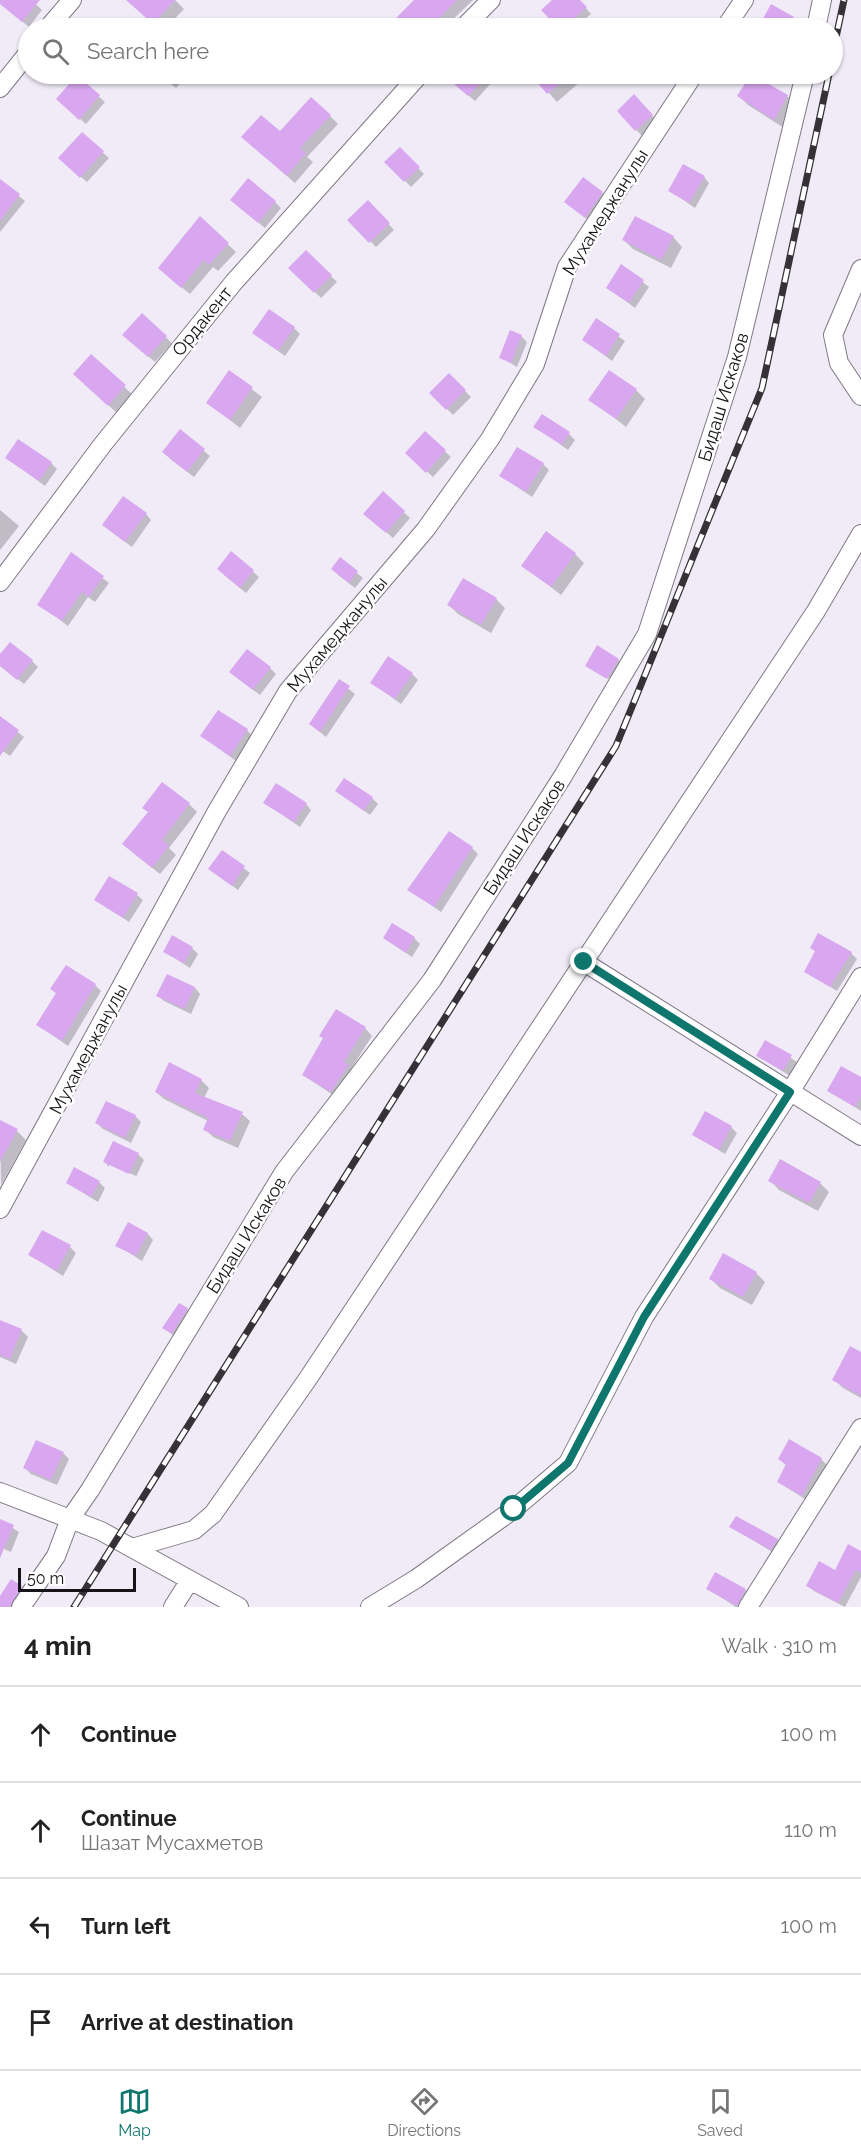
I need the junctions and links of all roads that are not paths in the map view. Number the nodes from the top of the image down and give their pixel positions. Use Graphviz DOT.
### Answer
graph roads {
  1 [pos="72,0"];
  2 [pos="491,0"];
  3 [pos="744,0"];
  4 [pos="822,0"];
  5 [pos="57,18"];
  6 [pos="472,18"];
  7 [pos="731,18"];
  8 [pos="818,18"];
  9 [pos="18,66"];
  10 [pos="411,84"];
  11 [pos="687,84"];
  12 [pos="804,84"];
  13 [pos="0,88"];
  14 [pos="861,269"];
  15 [pos="861,396"];
  16 [pos="861,534"];
  17 [pos="0,582"];
  18 [pos="584,962"];
  19 [pos="861,977"];
  20 [pos="790,1092"];
  21 [pos="861,1136"];
  22 [pos="0,1209"];
  23 [pos="861,1428"];
  24 [pos="0,1492"];
  25 [pos="70,1519"];
  26 [pos="132,1548"];
  27 [pos="190,1580"];
  28 [pos="21,1607"];
  29 [pos="173,1607"];
  30 [pos="239,1607"];
  31 [pos="370,1607"];
  32 [pos="748,1607"];
  1 -- 5 [label="street"];
  2 -- 6 [label="street"];
  3 -- 7 [label="street"];
  4 -- 8 [label="street"];
  9 -- 13 [label="street"];
  10 -- 17 [label="street, Ордакент"];
  11 -- 22 [label="street, Мухамеджанулы"];
  12 -- 25 [label="street, Бидаш Искаков"];
  14 -- 15 [label="street"];
  16 -- 18 [label="street"];
  18 -- 20 [label="street"];
  18 -- 26 [label="street"];
  19 -- 20 [label="street"];
  20 -- 21 [label="street"];
  20 -- 31 [label="street"];
  23 -- 32 [label="street"];
  24 -- 25 [label="street"];
  25 -- 26 [label="street"];
  25 -- 28 [label="street, Бидаш Искаков"];
  26 -- 27 [label="street"];
  27 -- 29 [label="street"];
  27 -- 30 [label="street"];
}
